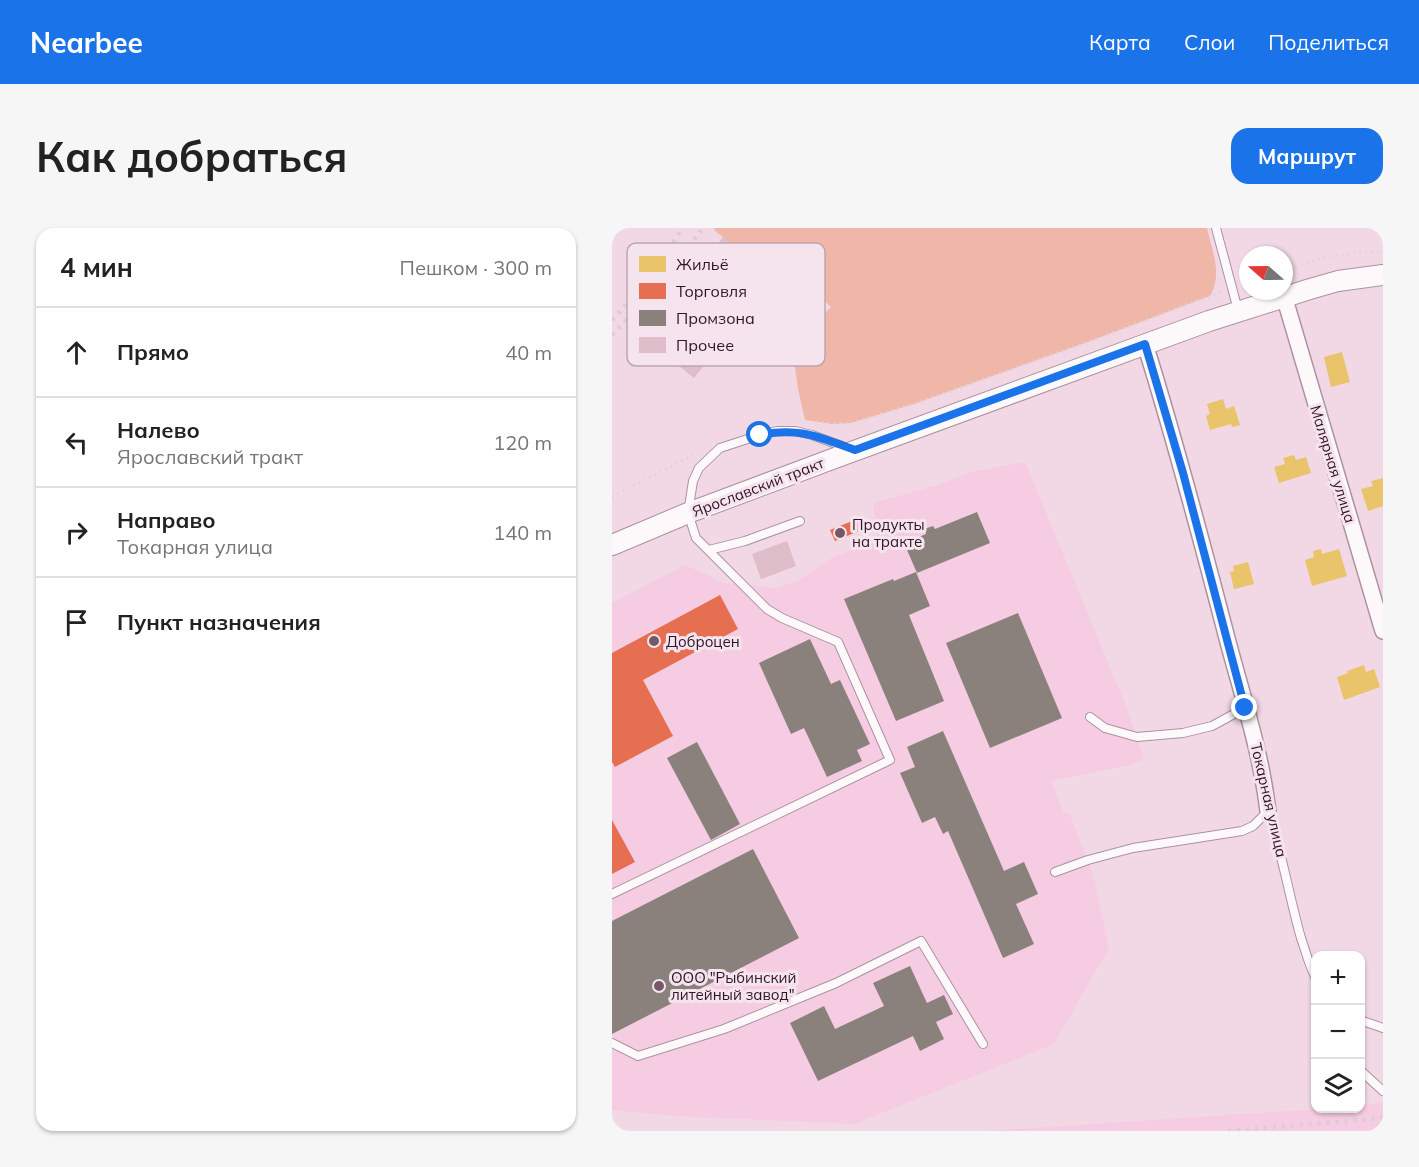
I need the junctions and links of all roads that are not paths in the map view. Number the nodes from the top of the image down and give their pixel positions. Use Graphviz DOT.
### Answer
graph roads {
  1 [pos="1216,228"];
  2 [pos="1383,276"];
  3 [pos="1293,294"];
  4 [pos="1271,300"];
  5 [pos="1285,300"];
  6 [pos="1238,310"];
  7 [pos="1145,344"];
  8 [pos="855,450"];
  9 [pos="688,513"];
  10 [pos="800,521"];
  11 [pos="612,546"];
  12 [pos="709,550"];
  13 [pos="1383,631"];
  14 [pos="1245,708"];
  15 [pos="1090,717"];
  16 [pos="1268,810"];
  17 [pos="1055,872"];
  18 [pos="612,894"];
  19 [pos="1311,969"];
  20 [pos="1365,1022"];
  21 [pos="1383,1028"];
  22 [pos="612,1044"];
  23 [pos="983,1044"];
  24 [pos="1365,1075"];
  25 [pos="1383,1091"];
  1 -- 6 [label="lane"];
  2 -- 3 [label="street, Ярославский тракт"];
  4 -- 6 [label="street, Ярославский тракт"];
  5 -- 13 [label="street, Малярная улица"];
  6 -- 7 [label="street, Ярославский тракт"];
  7 -- 8 [label="street, Ярославский тракт"];
  7 -- 14 [label="street, Токарная улица"];
  8 -- 9 [label="street, Ярославский тракт"];
  8 -- 9 [label="lane"];
  9 -- 11 [label="street, Ярославский тракт"];
  9 -- 12 [label="lane"];
  10 -- 12 [label="lane"];
  12 -- 18 [label="lane"];
  14 -- 15 [label="lane"];
  14 -- 16 [label="street, Токарная улица"];
  16 -- 17 [label="lane"];
  16 -- 19 [label="lane, Токарная улица"];
  20 -- 21 [label="lane"];
  22 -- 23 [label="lane"];
  24 -- 25 [label="lane"];
}
